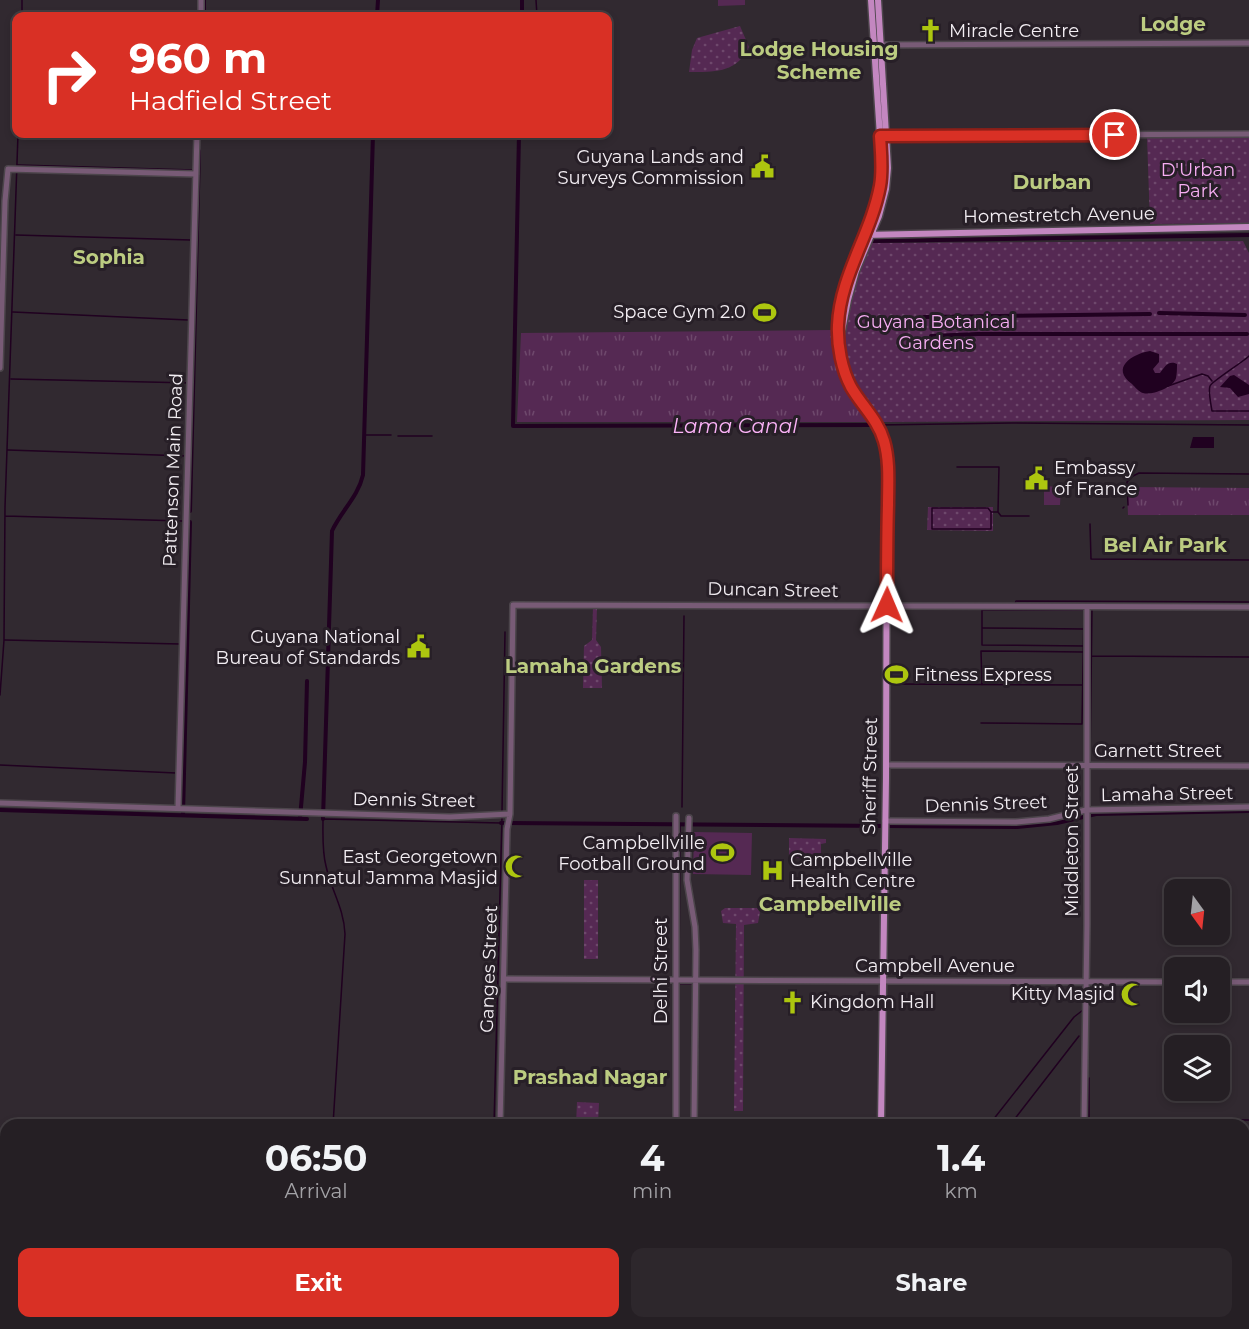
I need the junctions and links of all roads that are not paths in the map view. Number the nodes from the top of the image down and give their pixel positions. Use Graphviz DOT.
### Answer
graph roads {
  1 [pos="871,0"];
  2 [pos="878,0"];
  3 [pos="1249,43"];
  4 [pos="878,45"];
  5 [pos="1249,134"];
  6 [pos="883,136"];
  7 [pos="197,138"];
  8 [pos="196,174"];
  9 [pos="1249,227"];
  10 [pos="867,235"];
  11 [pos="0,368"];
  12 [pos="513,605"];
  13 [pos="887,605"];
  14 [pos="1087,607"];
  15 [pos="1249,607"];
  16 [pos="886,765"];
  17 [pos="1249,765"];
  18 [pos="1087,766"];
  19 [pos="0,803"];
  20 [pos="1249,807"];
  21 [pos="178,808"];
  22 [pos="1088,812"];
  23 [pos="506,815"];
  24 [pos="676,816"];
  25 [pos="689,818"];
  26 [pos="885,821"];
  27 [pos="504,979"];
  28 [pos="678,979"];
  29 [pos="696,979"];
  30 [pos="1230,981"];
  31 [pos="884,982"];
  32 [pos="1086,982"];
  33 [pos="1164,982"];
  34 [pos="1249,982"];
  35 [pos="500,1119"];
  36 [pos="676,1119"];
  37 [pos="694,1119"];
  38 [pos="881,1119"];
  39 [pos="1084,1119"];
  1 -- 4 [label="main road"];
  2 -- 4 [label="main road"];
  3 -- 4 [label="street"];
  4 -- 6 [label="main road"];
  5 -- 6 [label="street"];
  6 -- 10 [label="main road"];
  7 -- 8 [label="street, Pattenson Main Road"];
  8 -- 11 [label="street"];
  8 -- 21 [label="street, Pattenson Main Road"];
  9 -- 10 [label="main road, Homestretch Avenue"];
  10 -- 13 [label="main road, Sheriff Street"];
  12 -- 13 [label="street, Duncan Street"];
  12 -- 23 [label="street, Ganges Street"];
  13 -- 14 [label="street, Duncan Street"];
  13 -- 16 [label="main road, Sheriff Street"];
  14 -- 15 [label="street, Duncan Street"];
  14 -- 18 [label="street, Middleton Street"];
  16 -- 18 [label="street, Garnett Street"];
  16 -- 26 [label="main road, Sheriff Street"];
  17 -- 18 [label="street, Garnett Street"];
  18 -- 22 [label="street, Middleton Street"];
  19 -- 21 [label="street, Dennis Street"];
  20 -- 22 [label="street, Lamaha Street"];
  21 -- 23 [label="street, Dennis Street"];
  22 -- 26 [label="street, Dennis Street"];
  22 -- 32 [label="street, Middleton Street"];
  23 -- 27 [label="street, Ganges Street"];
  24 -- 28 [label="street, Delhi Street"];
  25 -- 29 [label="street, Delhi Street"];
  26 -- 31 [label="main road, Sheriff Street"];
  27 -- 28 [label="street, Campbell Avenue"];
  27 -- 35 [label="street, Ganges Street"];
  28 -- 29 [label="street, Campbell Avenue"];
  28 -- 36 [label="street, Delhi Street"];
  29 -- 31 [label="street, Campbell Avenue"];
  29 -- 37 [label="street, Delhi Street"];
  30 -- 34 [label="street"];
  31 -- 32 [label="street, Campbell Avenue"];
  31 -- 38 [label="main road, Sheriff Street"];
  32 -- 33 [label="street, Campbell Avenue"];
  32 -- 39 [label="street, Middleton Street"];
}
